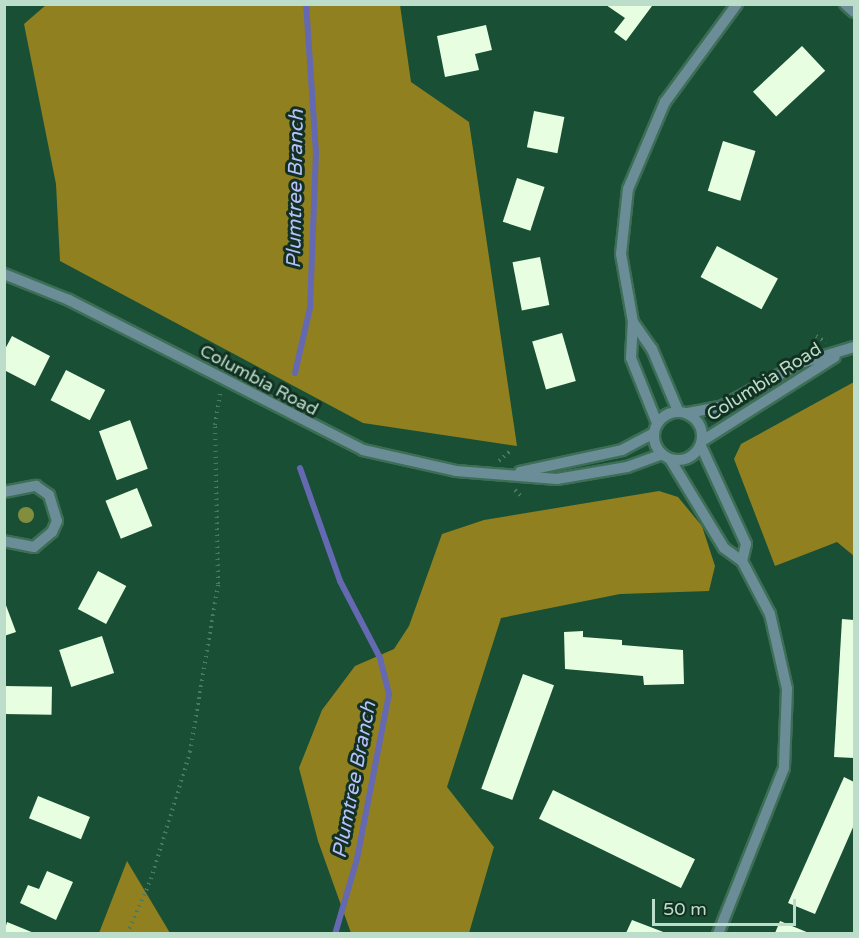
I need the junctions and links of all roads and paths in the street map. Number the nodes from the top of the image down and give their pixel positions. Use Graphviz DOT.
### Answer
graph roads {
  1 [pos="737,4"];
  2 [pos="845,4"];
  3 [pos="855,12"];
  4 [pos="4,274"];
  5 [pos="633,322"];
  6 [pos="855,347"];
  7 [pos="843,351"];
  8 [pos="222,380"];
  9 [pos="683,412"];
  10 [pos="656,428"];
  11 [pos="701,443"];
  12 [pos="666,456"];
  13 [pos="511,474"];
  14 [pos="4,492"];
  15 [pos="5,542"];
  16 [pos="742,561"];
  17 [pos="127,933"];
  18 [pos="718,933"];
  1 -- 5 [label="street"];
  2 -- 3 [label="street"];
  4 -- 8 [label="street, Columbia Road"];
  5 -- 9 [label="street"];
  5 -- 10 [label="street"];
  6 -- 7 [label="street, Columbia Road"];
  7 -- 9 [label="street, Columbia Road"];
  7 -- 11 [label="street, Columbia Road"];
  8 -- 13 [label="street, Columbia Road"];
  8 -- 17 [label="path"];
  9 -- 10 [label="street"];
  9 -- 11 [label="street"];
  10 -- 12 [label="street"];
  10 -- 13 [label="street, Columbia Road"];
  11 -- 12 [label="street"];
  11 -- 16 [label="street"];
  12 -- 13 [label="street, Columbia Road"];
  12 -- 16 [label="street"];
  14 -- 15 [label="street"];
  16 -- 18 [label="street"];
}
